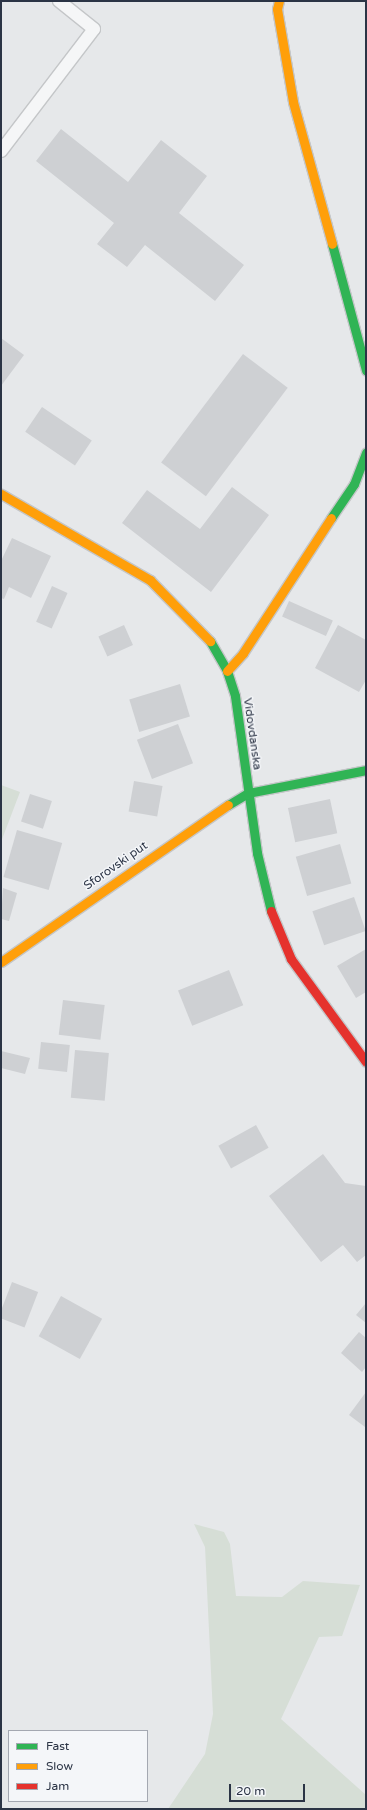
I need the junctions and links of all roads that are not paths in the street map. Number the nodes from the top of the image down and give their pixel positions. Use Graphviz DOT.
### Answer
graph roads {
  1 [pos="58,1"];
  2 [pos="279,1"];
  3 [pos="1,150"];
  4 [pos="366,370"];
  5 [pos="366,452"];
  6 [pos="1,494"];
  7 [pos="227,671"];
  8 [pos="366,770"];
  9 [pos="248,793"];
  10 [pos="1,962"];
  11 [pos="366,1062"];
  1 -- 3 [label="lane"];
  2 -- 4 [label="street"];
  5 -- 7 [label="street"];
  6 -- 7 [label="street, Vidovdanska"];
  7 -- 9 [label="street, Vidovdanska"];
  8 -- 9 [label="street"];
  9 -- 10 [label="street, Sforovski put"];
  9 -- 11 [label="street, Vidovdanska"];
}
